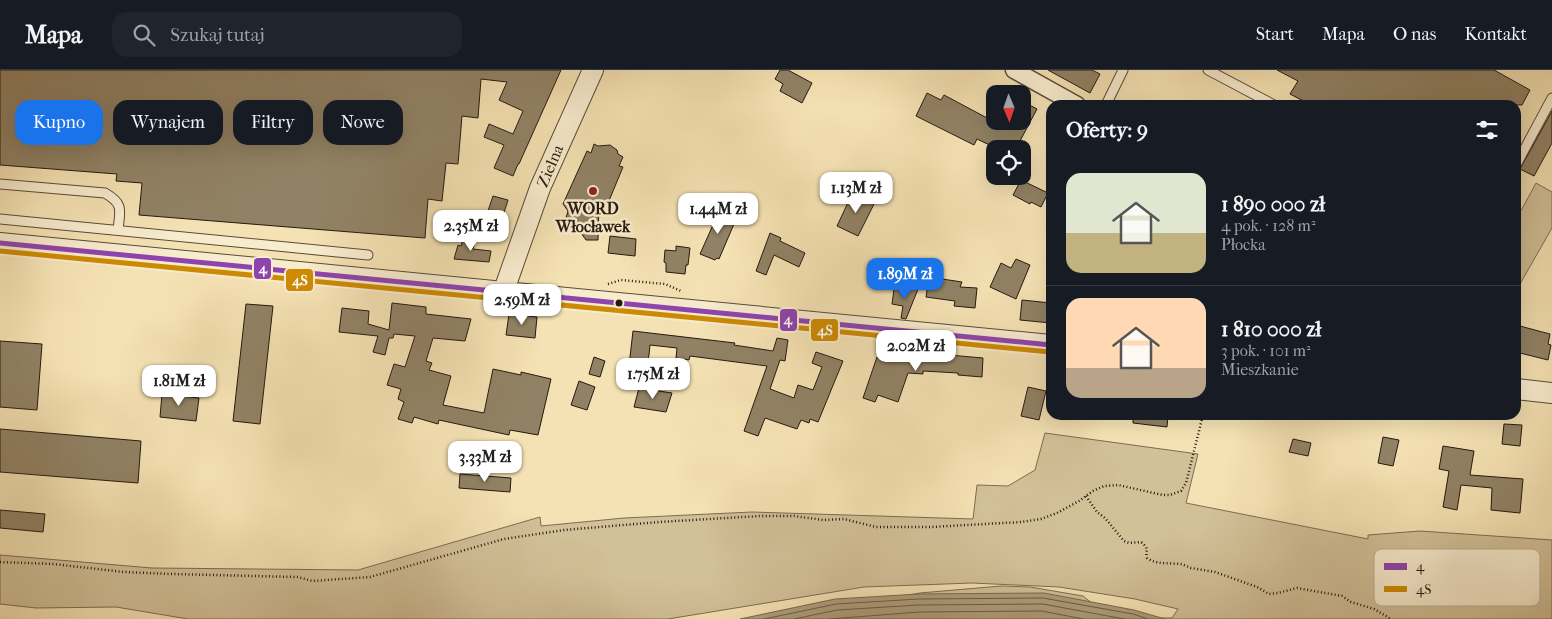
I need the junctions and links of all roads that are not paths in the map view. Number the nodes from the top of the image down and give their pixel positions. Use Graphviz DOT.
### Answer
graph roads {
  1 [pos="593,70"];
  2 [pos="1014,70"];
  3 [pos="1123,70"];
  4 [pos="1208,70"];
  5 [pos="1552,98"];
  6 [pos="1068,100"];
  7 [pos="1108,100"];
  8 [pos="1265,100"];
  9 [pos="1521,156"];
  10 [pos="0,184"];
  11 [pos="0,219"];
  12 [pos="118,230"];
  13 [pos="0,243"];
  14 [pos="368,254"];
  15 [pos="503,293"];
  16 [pos="1046,345"];
  17 [pos="1521,390"];
  18 [pos="1552,393"];
  1 -- 15 [label="street, Zielna"];
  2 -- 6 [label="street"];
  3 -- 7 [label="lane"];
  4 -- 8 [label="lane"];
  5 -- 9 [label="lane"];
  10 -- 12 [label="lane"];
  11 -- 12 [label="lane"];
  12 -- 14 [label="lane"];
  13 -- 15 [label="street"];
  15 -- 16 [label="street"];
  17 -- 18 [label="street"];
}
